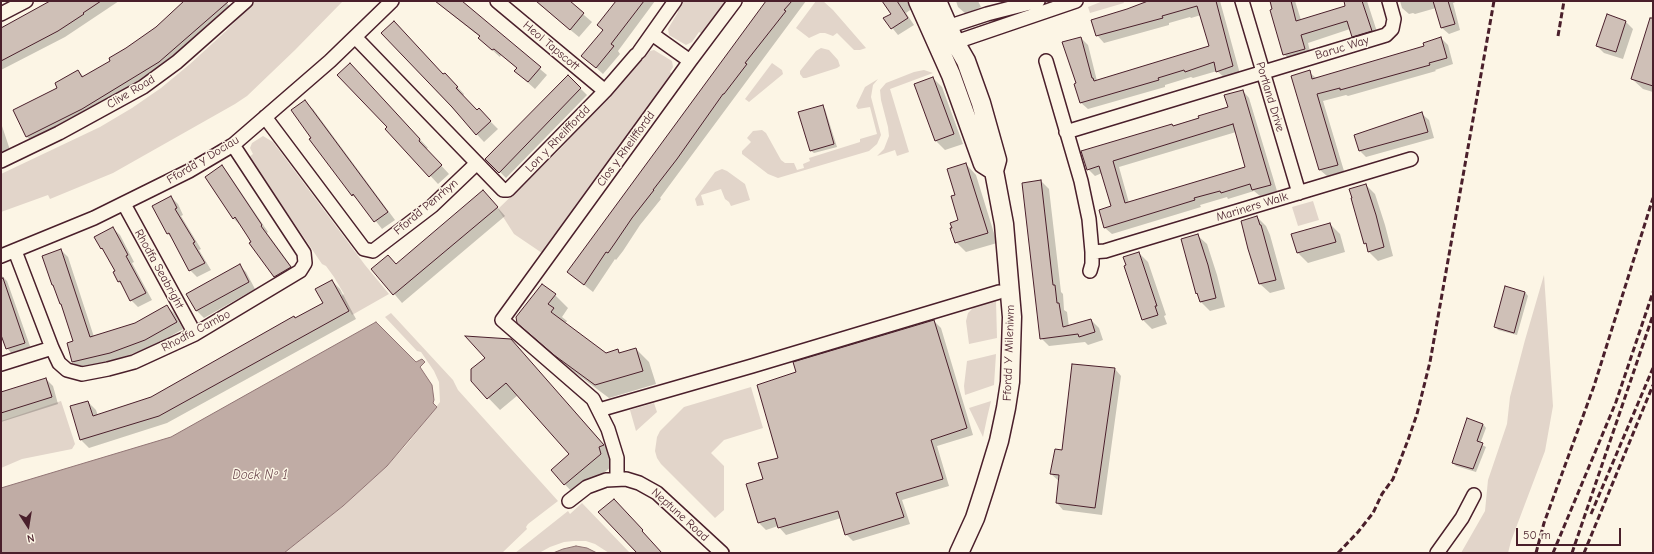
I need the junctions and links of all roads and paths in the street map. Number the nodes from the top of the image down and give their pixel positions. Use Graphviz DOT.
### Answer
graph roads {
  1 [pos="26,1"];
  2 [pos="392,1"];
  3 [pos="497,1"];
  4 [pos="675,1"];
  5 [pos="735,1"];
  6 [pos="918,1"];
  7 [pos="937,1"];
  8 [pos="1038,1"];
  9 [pos="1076,1"];
  10 [pos="1242,1"];
  11 [pos="1389,1"];
  12 [pos="243,2"];
  13 [pos="1,14"];
  14 [pos="945,33"];
  15 [pos="652,34"];
  16 [pos="355,37"];
  17 [pos="690,61"];
  18 [pos="1046,61"];
  19 [pos="1263,72"];
  20 [pos="605,91"];
  21 [pos="265,117"];
  22 [pos="1066,132"];
  23 [pos="233,145"];
  24 [pos="1411,159"];
  25 [pos="1,160"];
  26 [pos="477,163"];
  27 [pos="994,170"];
  28 [pos="1299,193"];
  29 [pos="124,204"];
  30 [pos="15,251"];
  31 [pos="1092,252"];
  32 [pos="1,256"];
  33 [pos="1090,271"];
  34 [pos="999,292"];
  35 [pos="195,334"];
  36 [pos="52,348"];
  37 [pos="1,364"];
  38 [pos="599,410"];
  39 [pos="617,479"];
  40 [pos="1474,494"];
  41 [pos="569,501"];
  42 [pos="722,553"];
  43 [pos="959,553"];
  44 [pos="1437,553"];
  1 -- 13 [label="street"];
  2 -- 16 [label="street, Ffordd y Dociau"];
  3 -- 20 [label="street, Heol Tapscott"];
  4 -- 15 [label="street, Lon y Rheilffordd"];
  5 -- 17 [label="street, Clos y Rheilffordd"];
  6 -- 14 [label="street, Ffordd Y Mileniwm"];
  7 -- 14 [label="street, Ffordd Y Mileniwm"];
  8 -- 14 [label="street"];
  9 -- 14 [label="street"];
  10 -- 19 [label="street, Portland Drive"];
  11 -- 19 [label="street, Baruc Way"];
  12 -- 25 [label="street, Clive Road"];
  14 -- 27 [label="street, Ffordd Y Mileniwm"];
  14 -- 27 [label="street, Ffordd Y Mileniwm"];
  15 -- 17 [label="street"];
  15 -- 20 [label="street, Lon y Rheilffordd"];
  16 -- 21 [label="street, Ffordd y Dociau"];
  16 -- 26 [label="street"];
  17 -- 38 [label="street, Clos y Rheilffordd"];
  18 -- 22 [label="street"];
  19 -- 22 [label="street"];
  19 -- 28 [label="street, Portland Drive"];
  20 -- 26 [label="street, Lon y Rheilffordd"];
  21 -- 23 [label="street, Ffordd y Dociau"];
  21 -- 26 [label="street, Ffordd Penrhyn"];
  22 -- 31 [label="street"];
  23 -- 29 [label="street, Ffordd y Dociau"];
  23 -- 35 [label="street, Rhodfa Cambo"];
  24 -- 28 [label="street, Mariners Walk"];
  27 -- 43 [label="street, Ffordd Y Mileniwm"];
  28 -- 31 [label="street, Mariners Walk"];
  29 -- 30 [label="street, Ffordd y Dociau"];
  29 -- 35 [label="street, Rhodfa Seabright"];
  30 -- 32 [label="street, Ffordd y Dociau"];
  30 -- 36 [label="street, Rhodfa Cambo"];
  31 -- 33 [label="street"];
  34 -- 38 [label="street"];
  35 -- 36 [label="street, Rhodfa Cambo"];
  36 -- 37 [label="street"];
  38 -- 39 [label="street"];
  39 -- 41 [label="street, Neptune Road"];
  39 -- 42 [label="street, Neptune Road"];
  40 -- 44 [label="street"];
}
